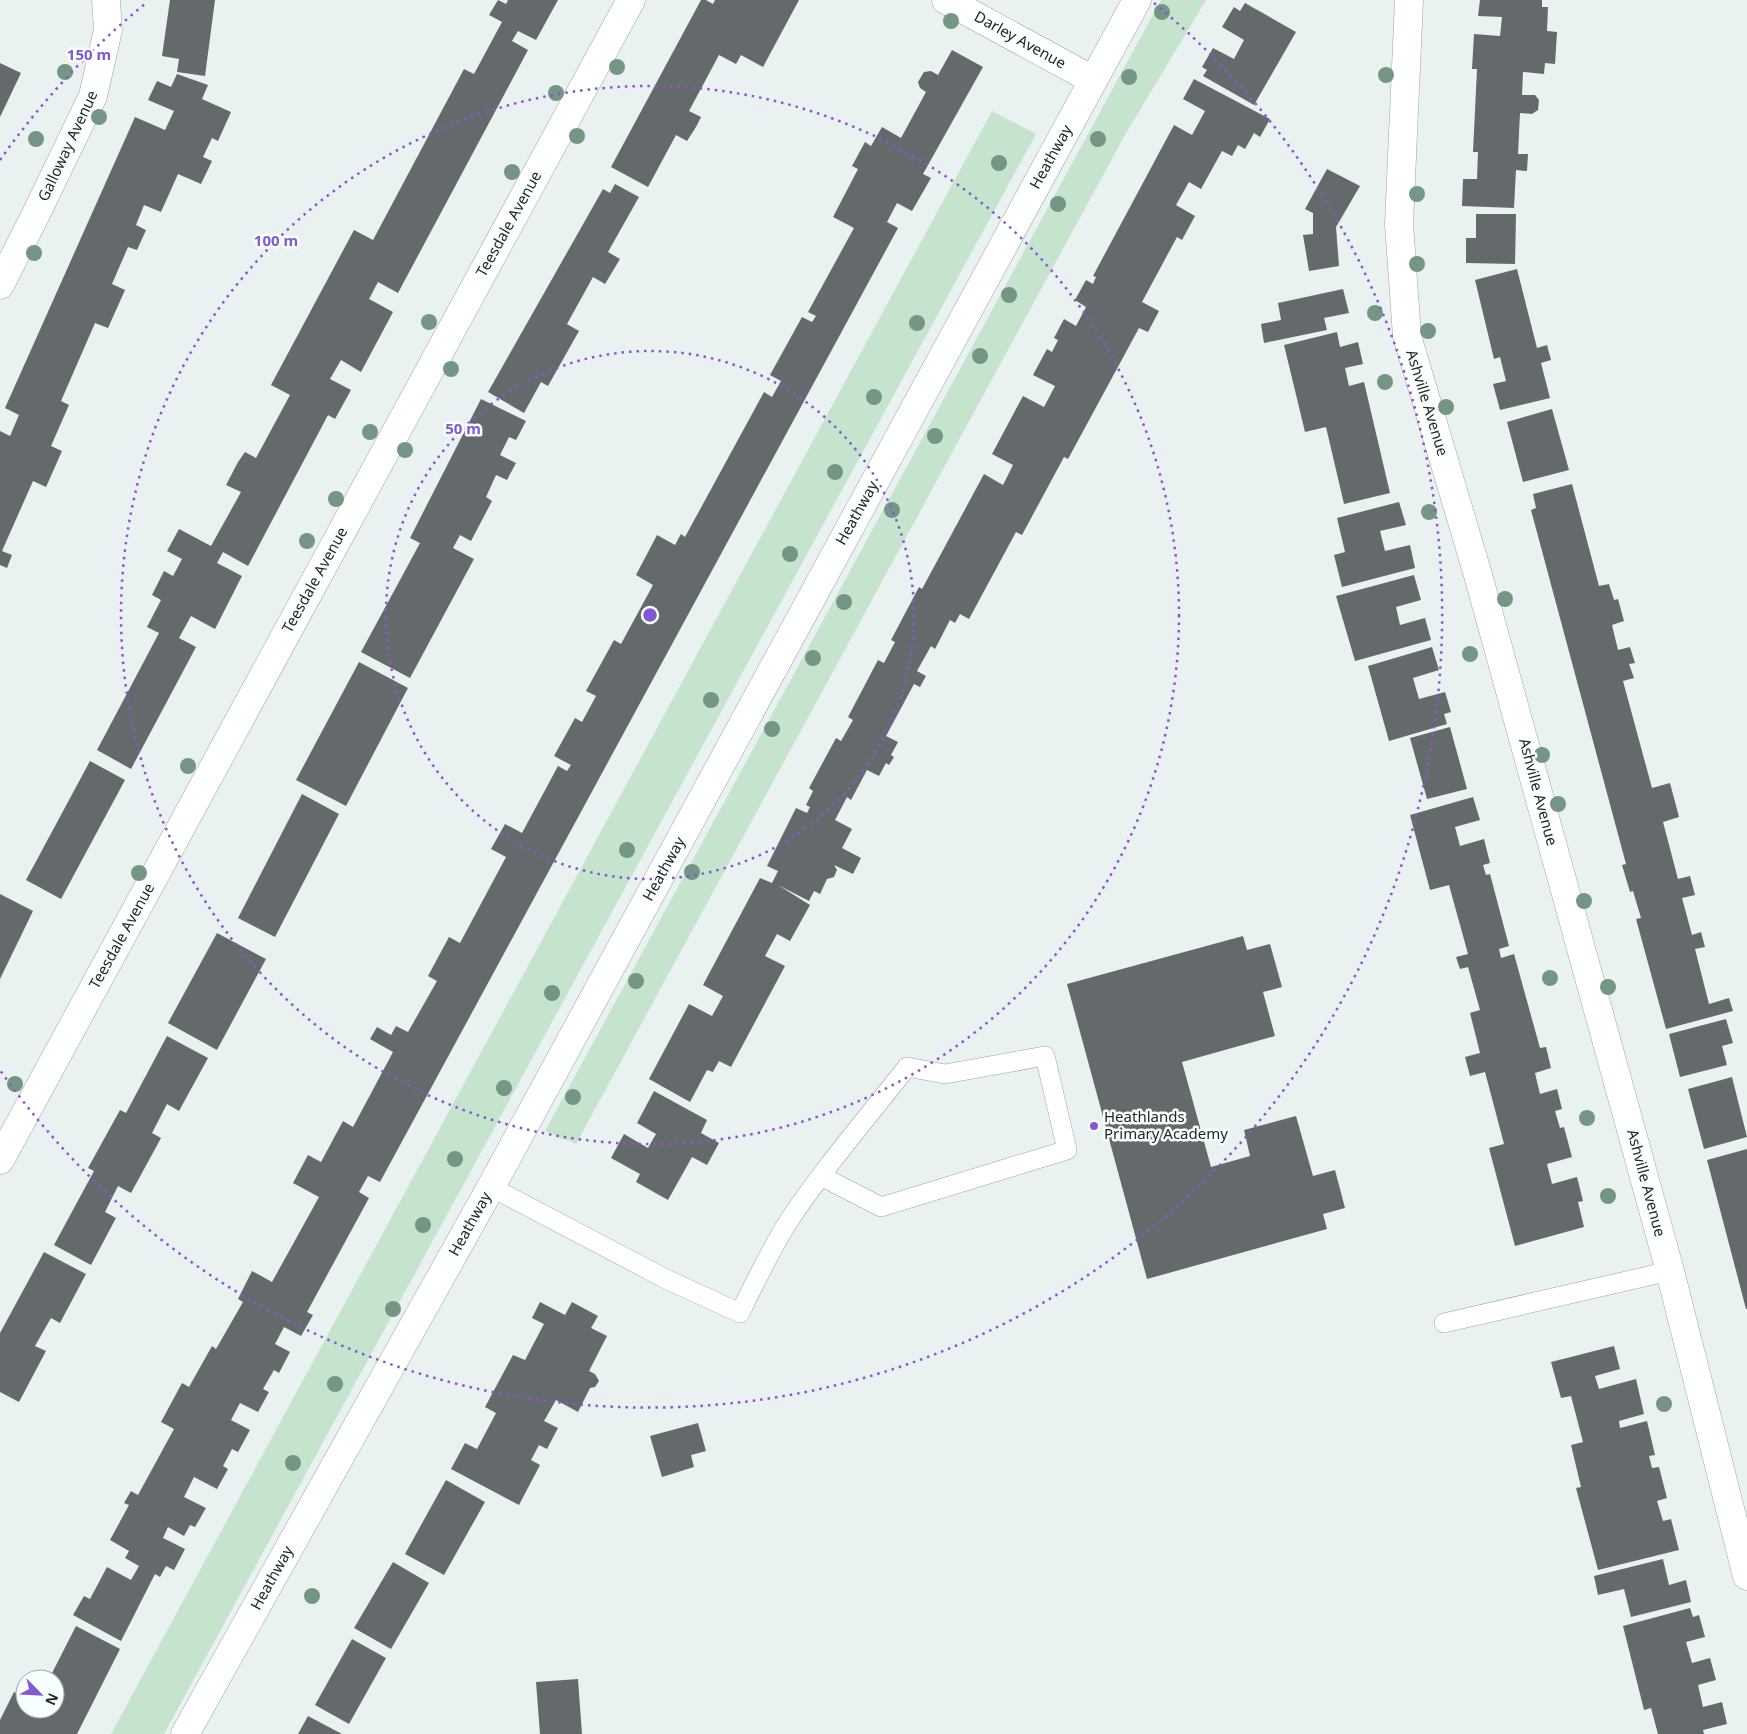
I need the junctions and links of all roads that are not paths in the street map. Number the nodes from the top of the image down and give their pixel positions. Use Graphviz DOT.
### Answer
graph roads {
  1 [pos="106,0"];
  2 [pos="631,0"];
  3 [pos="946,0"];
  4 [pos="1137,0"];
  5 [pos="1409,0"];
  6 [pos="1092,80"];
  7 [pos="0,285"];
  8 [pos="0,1160"];
  9 [pos="822,1176"];
  10 [pos="491,1187"];
  11 [pos="1670,1271"];
  12 [pos="1444,1323"];
  13 [pos="1747,1576"];
  14 [pos="185,1734"];
  1 -- 7 [label="street, Galloway Avenue"];
  2 -- 8 [label="street, Teesdale Avenue"];
  3 -- 6 [label="street, Darley Avenue"];
  4 -- 6 [label="street, Heathway"];
  5 -- 11 [label="street, Ashville Avenue"];
  6 -- 10 [label="street, Heathway"];
  9 -- 9 [label="lane"];
  9 -- 10 [label="lane"];
  10 -- 14 [label="street, Heathway"];
  11 -- 12 [label="lane"];
  11 -- 13 [label="street, Ashville Avenue"];
}
